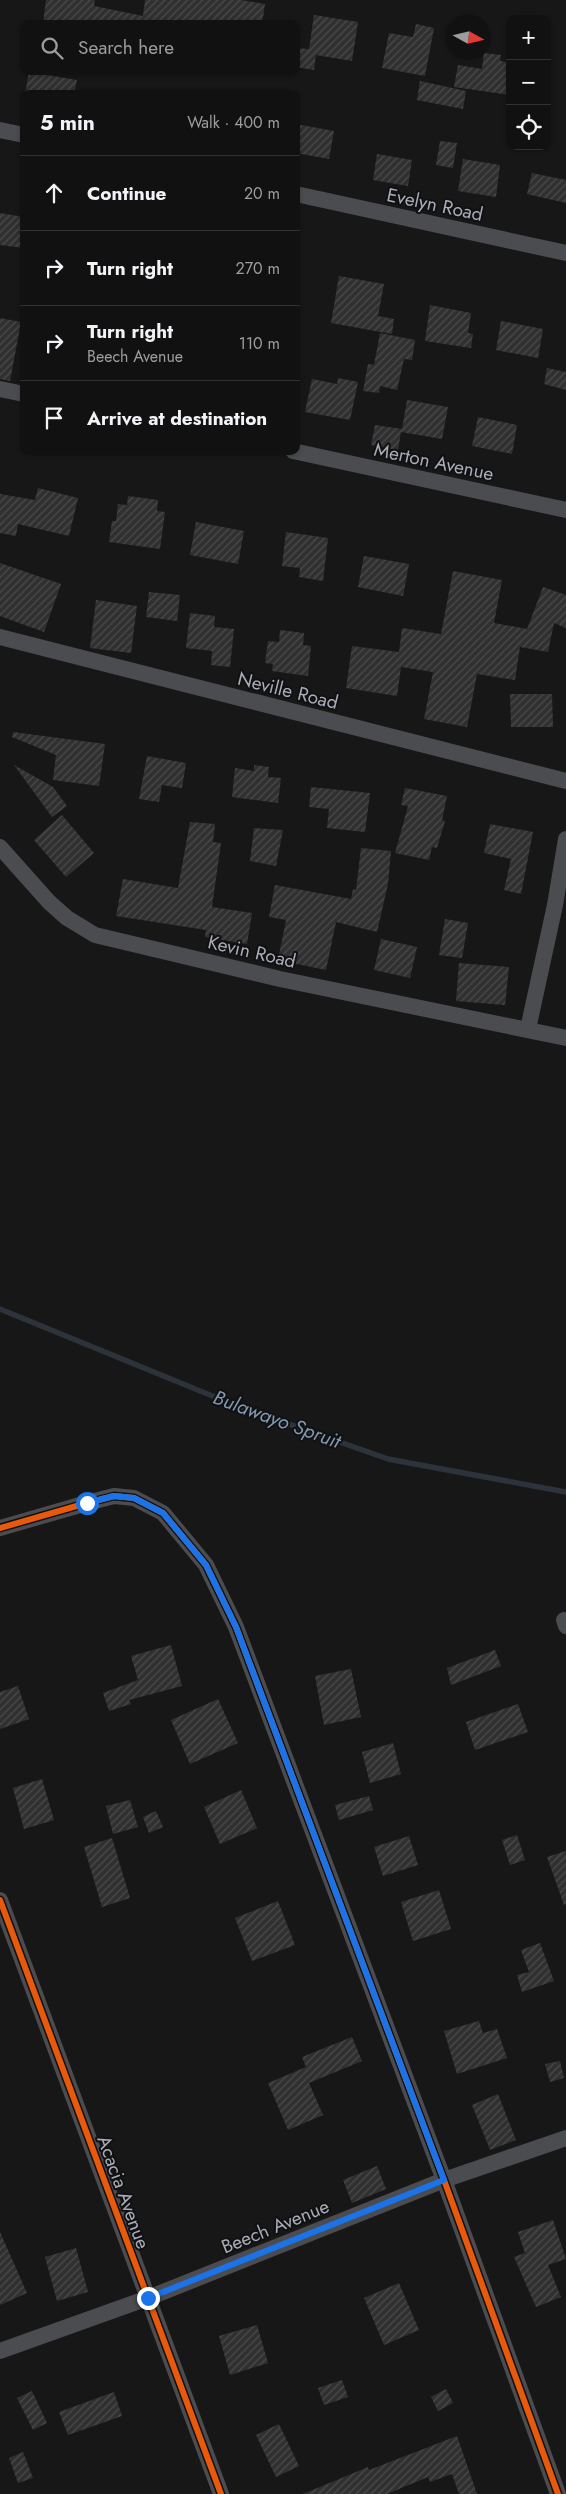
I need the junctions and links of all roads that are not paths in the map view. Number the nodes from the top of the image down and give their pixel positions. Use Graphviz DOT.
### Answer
graph roads {
  1 [pos="0,130"];
  2 [pos="20,135"];
  3 [pos="300,195"];
  4 [pos="566,253"];
  5 [pos="0,389"];
  6 [pos="20,393"];
  7 [pos="300,453"];
  8 [pos="566,510"];
  9 [pos="0,637"];
  10 [pos="566,781"];
  11 [pos="566,839"];
  12 [pos="0,847"];
  13 [pos="528,1029"];
  14 [pos="566,1038"];
  15 [pos="0,1528"];
  16 [pos="0,1900"];
  17 [pos="566,2138"];
  18 [pos="444,2180"];
  19 [pos="148,2298"];
  20 [pos="0,2351"];
  21 [pos="221,2494"];
  22 [pos="558,2494"];
  1 -- 2 [label="street"];
  3 -- 4 [label="street, Evelyn Road"];
  5 -- 6 [label="street"];
  7 -- 8 [label="street, Merton Avenue"];
  9 -- 10 [label="street, Neville Road"];
  11 -- 13 [label="street"];
  12 -- 13 [label="street, Kevin Road"];
  13 -- 14 [label="street, Kevin Road"];
  15 -- 18 [label="street"];
  16 -- 19 [label="street, Acacia Avenue"];
  17 -- 18 [label="street, Beech Avenue"];
  18 -- 19 [label="street, Beech Avenue"];
  18 -- 22 [label="street"];
  19 -- 20 [label="street, Beech Avenue"];
  19 -- 21 [label="street, Acacia Avenue"];
}
